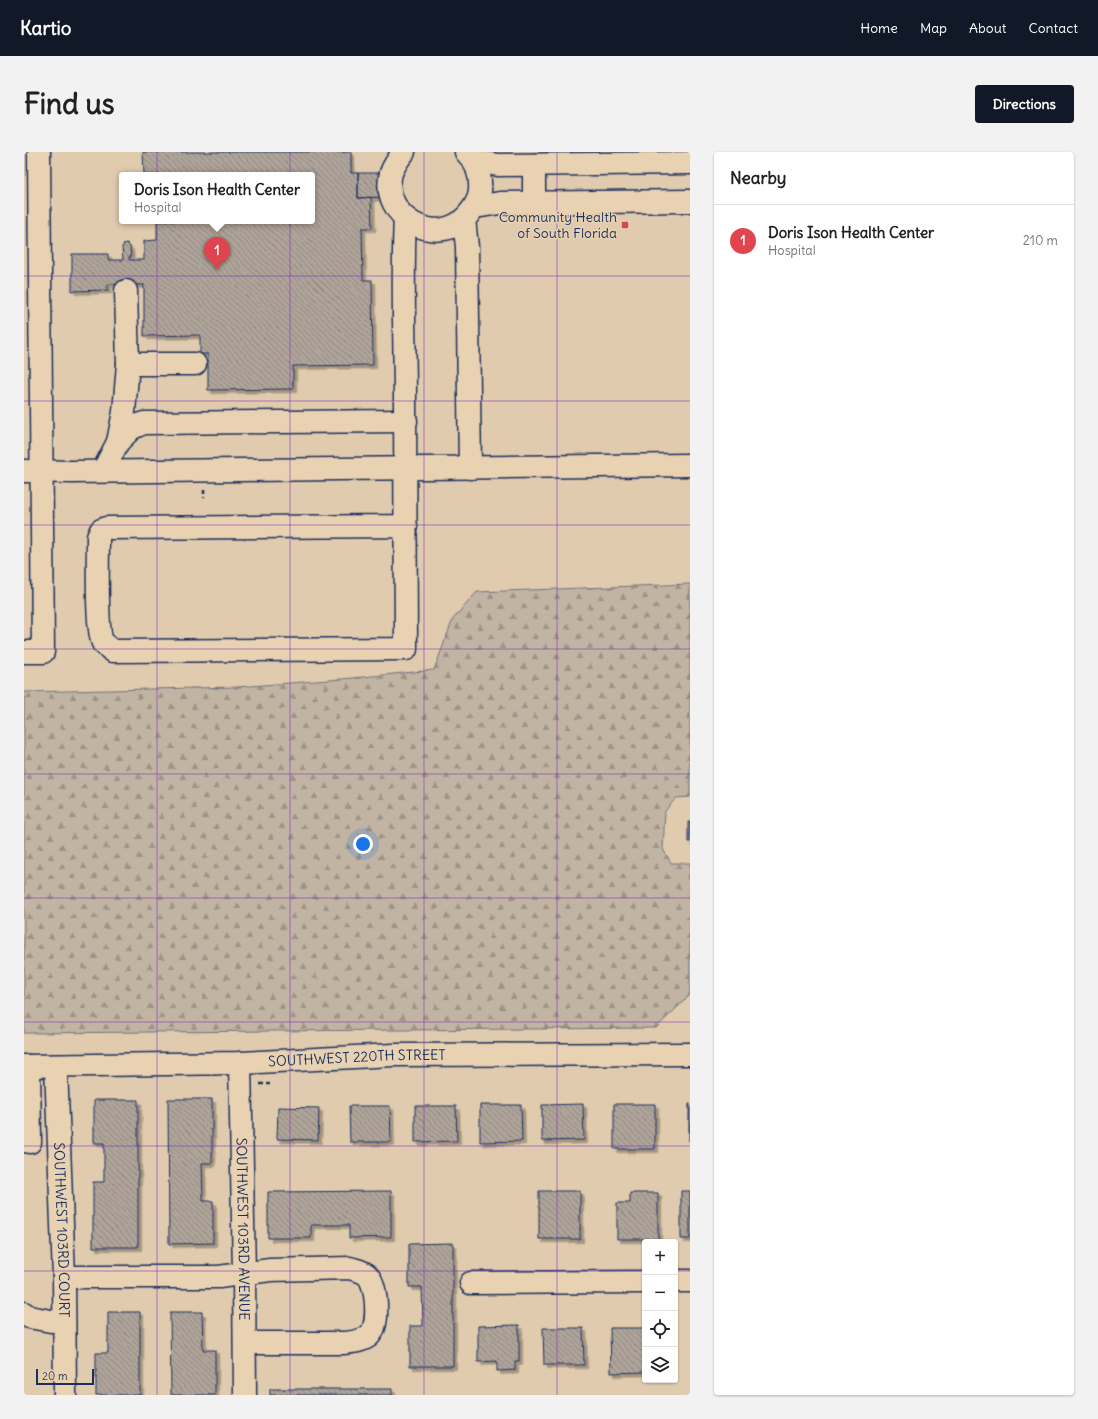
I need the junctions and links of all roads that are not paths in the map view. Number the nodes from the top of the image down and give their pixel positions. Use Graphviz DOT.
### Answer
graph roads {
  1 [pos="39,152"];
  2 [pos="404,152"];
  3 [pos="470,156"];
  4 [pos="690,163"];
  5 [pos="534,165"];
  6 [pos="690,201"];
  7 [pos="534,202"];
  8 [pos="470,213"];
  9 [pos="405,218"];
  10 [pos="126,290"];
  11 [pos="128,364"];
  12 [pos="194,364"];
  13 [pos="406,421"];
  14 [pos="118,442"];
  15 [pos="690,465"];
  16 [pos="406,468"];
  17 [pos="470,468"];
  18 [pos="33,471"];
  19 [pos="103,471"];
  20 [pos="33,513"];
  21 [pos="406,526"];
  22 [pos="24,652"];
  23 [pos="690,1054"];
  24 [pos="240,1063"];
  25 [pos="27,1066"];
  26 [pos="56,1066"];
  27 [pos="27,1142"];
  28 [pos="244,1274"];
  29 [pos="64,1277"];
  30 [pos="690,1281"];
  31 [pos="642,1282"];
  32 [pos="678,1282"];
  33 [pos="471,1283"];
  34 [pos="24,1314"];
  35 [pos="51,1321"];
  36 [pos="245,1343"];
  37 [pos="65,1395"];
  38 [pos="245,1395"];
  1 -- 18 [label="street"];
  2 -- 9 [label="street"];
  3 -- 5 [label="street"];
  3 -- 8 [label="street"];
  4 -- 5 [label="street"];
  5 -- 7 [label="street"];
  6 -- 7 [label="street"];
  7 -- 8 [label="street"];
  8 -- 9 [label="street"];
  8 -- 17 [label="street"];
  9 -- 13 [label="street"];
  10 -- 11 [label="street"];
  11 -- 12 [label="street"];
  11 -- 14 [label="street"];
  13 -- 14 [label="street"];
  13 -- 16 [label="street"];
  14 -- 19 [label="street"];
  15 -- 17 [label="street"];
  16 -- 17 [label="street"];
  16 -- 19 [label="street"];
  16 -- 21 [label="street"];
  18 -- 19 [label="street"];
  18 -- 20 [label="street"];
  20 -- 22 [label="street"];
  21 -- 21 [label="street"];
  23 -- 24 [label="street, SOUTHWEST 220TH STREET"];
  24 -- 26 [label="street, SOUTHWEST 220TH STREET"];
  24 -- 28 [label="street, SOUTHWEST 103RD AVENUE"];
  25 -- 26 [label="street, SOUTHWEST 220TH STREET"];
  25 -- 27 [label="street"];
  26 -- 29 [label="street, SOUTHWEST 103RD COURT"];
  28 -- 29 [label="street"];
  28 -- 36 [label="street, SOUTHWEST 103RD AVENUE"];
  28 -- 36 [label="street"];
  29 -- 37 [label="street, SOUTHWEST 103RD COURT"];
  30 -- 32 [label="street"];
  31 -- 33 [label="street"];
  34 -- 35 [label="street"];
  36 -- 38 [label="street, SOUTHWEST 103RD AVENUE"];
}
